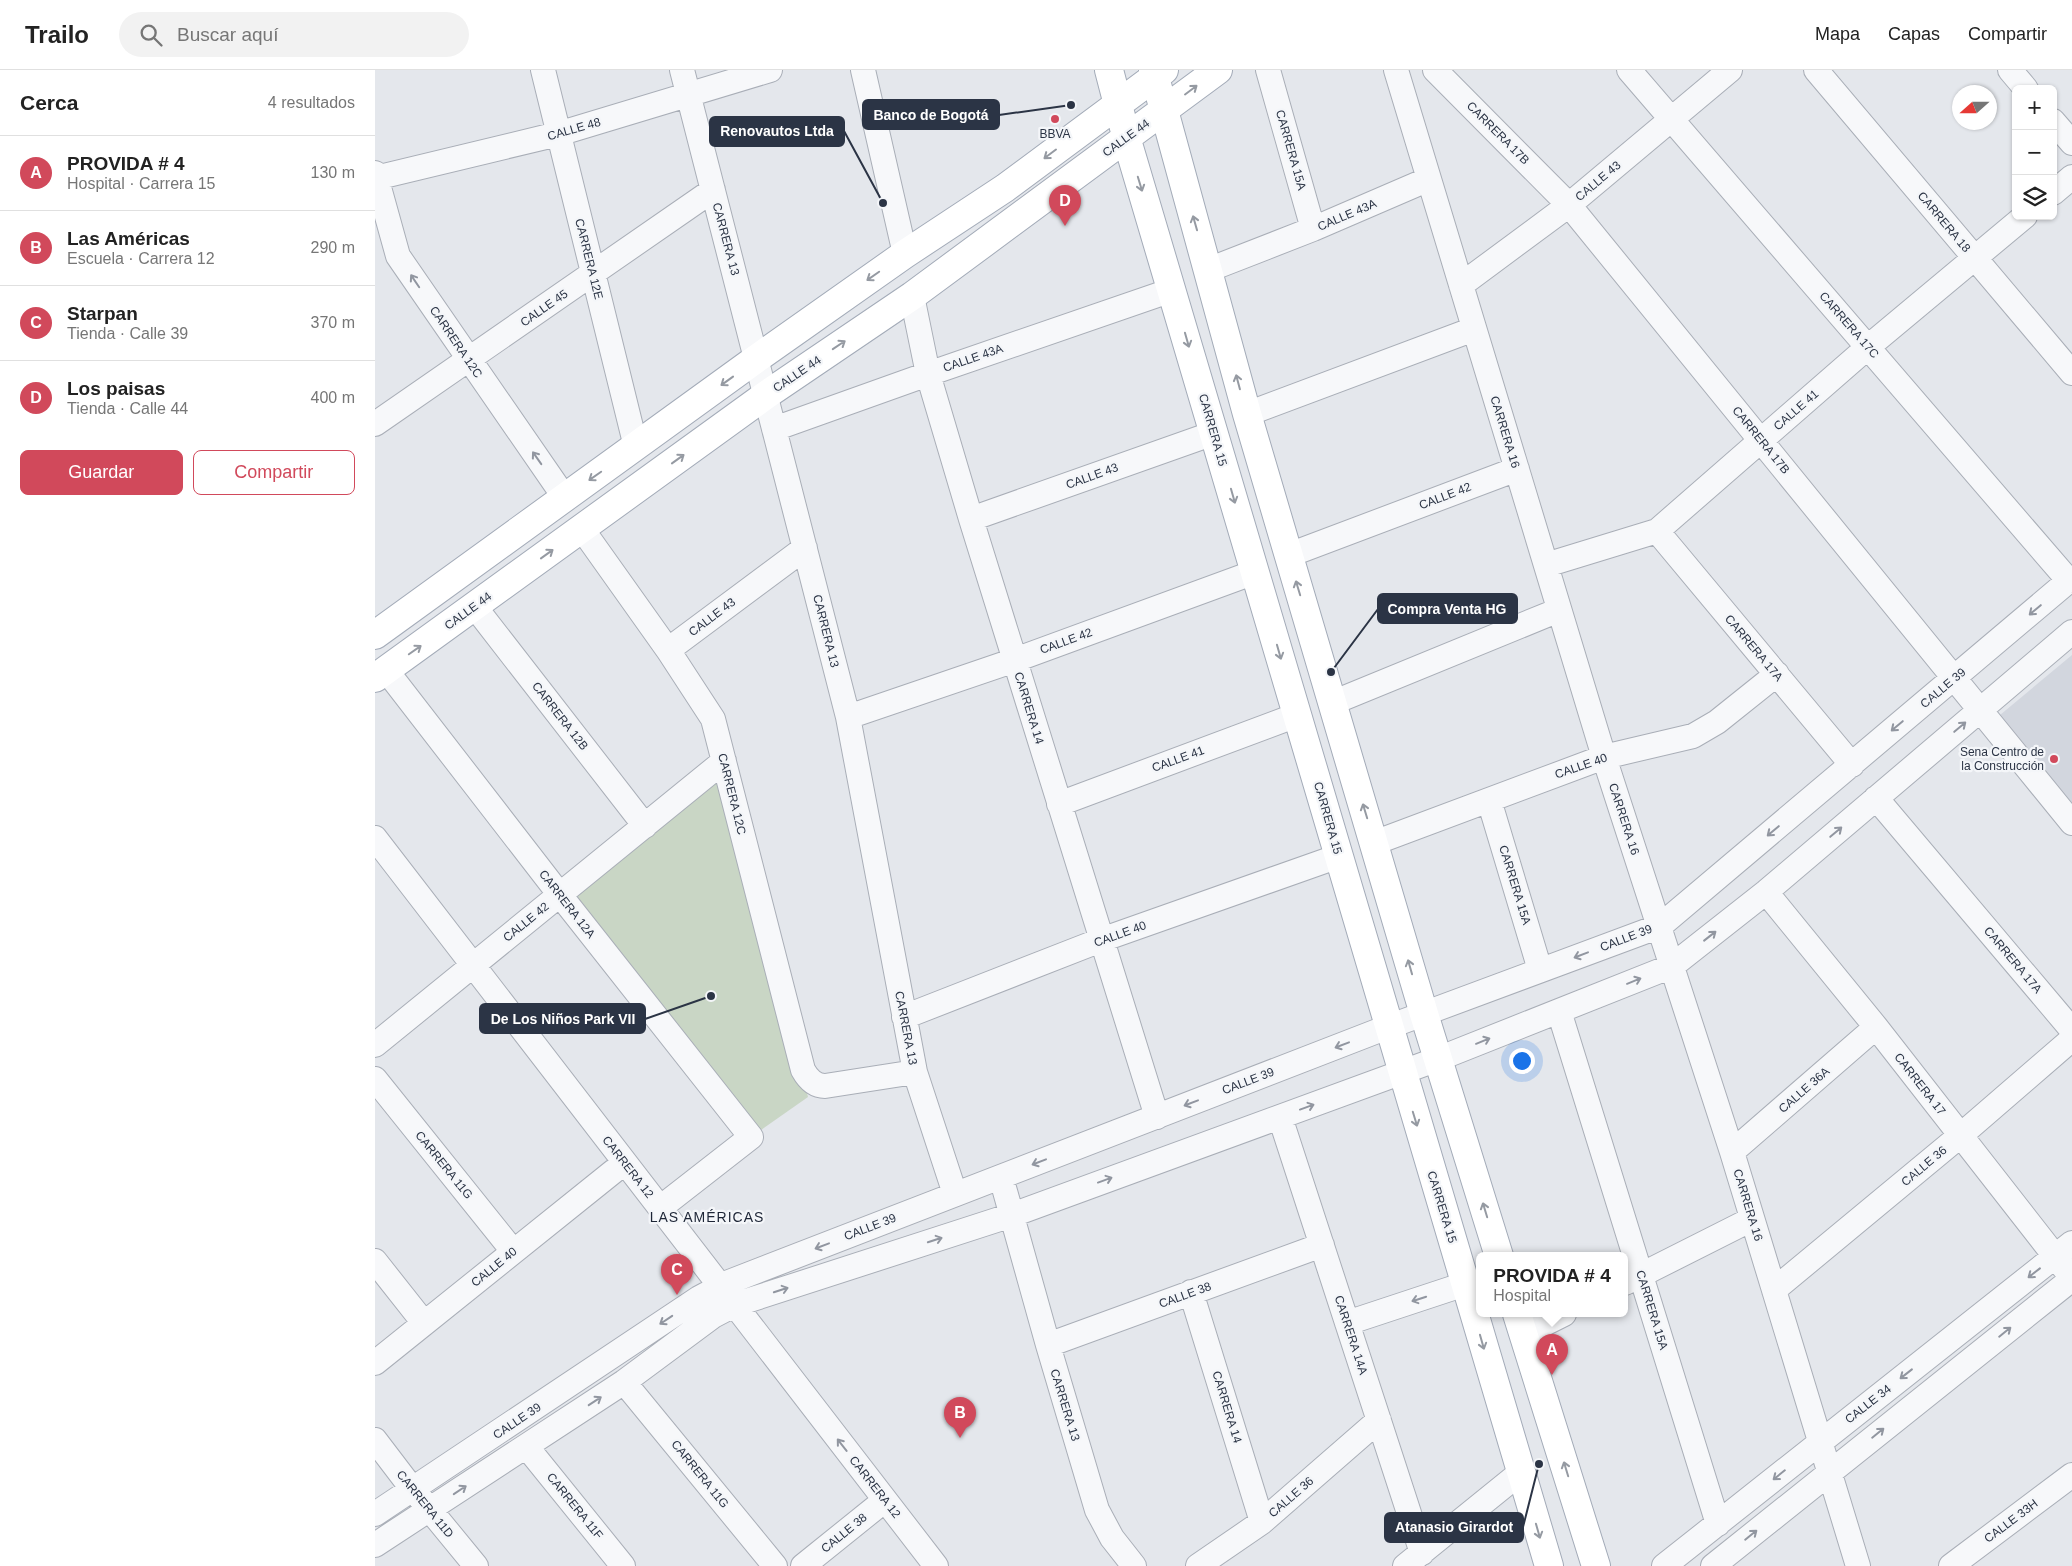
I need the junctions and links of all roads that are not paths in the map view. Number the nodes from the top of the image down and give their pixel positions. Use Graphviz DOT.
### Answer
graph roads {
  1 [pos="543,70"];
  2 [pos="682,70"];
  3 [pos="769,70"];
  4 [pos="863,70"];
  5 [pos="1109,70"];
  6 [pos="1218,70"];
  7 [pos="1269,70"];
  8 [pos="1396,70"];
  9 [pos="1435,70"];
  10 [pos="1629,70"];
  11 [pos="1730,70"];
  12 [pos="1816,70"];
  13 [pos="2010,70"];
  14 [pos="1157,72"];
  15 [pos="2023,85"];
  16 [pos="689,95"];
  17 [pos="1117,104"];
  18 [pos="1163,111"];
  19 [pos="1672,119"];
  20 [pos="2057,126"];
  21 [pos="559,134"];
  22 [pos="1127,138"];
  23 [pos="2072,143"];
  24 [pos="375,176"];
  25 [pos="2072,177"];
  26 [pos="1429,179"];
  27 [pos="2057,189"];
  28 [pos="713,190"];
  29 [pos="1569,205"];
  30 [pos="2020,220"];
  31 [pos="1313,229"];
  32 [pos="905,254"];
  33 [pos="1975,259"];
  34 [pos="1208,270"];
  35 [pos="593,274"];
  36 [pos="1461,285"];
  37 [pos="1172,290"];
  38 [pos="912,296"];
  39 [pos="1474,329"];
  40 [pos="1868,347"];
  41 [pos="756,359"];
  42 [pos="468,360"];
  43 [pos="2072,373"];
  44 [pos="928,374"];
  45 [pos="766,395"];
  46 [pos="1247,414"];
  47 [pos="375,424"];
  48 [pos="774,429"];
  49 [pos="1214,433"];
  50 [pos="1761,440"];
  51 [pos="636,447"];
  52 [pos="1517,469"];
  53 [pos="565,498"];
  54 [pos="971,519"];
  55 [pos="582,529"];
  56 [pos="1657,531"];
  57 [pos="805,548"];
  58 [pos="1289,555"];
  59 [pos="1546,565"];
  60 [pos="1255,572"];
  61 [pos="2071,580"];
  62 [pos="475,607"];
  63 [pos="1559,610"];
  64 [pos="2072,632"];
  65 [pos="375,635"];
  66 [pos="668,650"];
  67 [pos="1015,660"];
  68 [pos="381,674"];
  69 [pos="1777,674"];
  70 [pos="1954,678"];
  71 [pos="1332,703"];
  72 [pos="1980,710"];
  73 [pos="1297,715"];
  74 [pos="848,717"];
  75 [pos="1604,758"];
  76 [pos="724,761"];
  77 [pos="1852,765"];
  78 [pos="1876,798"];
  79 [pos="1489,800"];
  80 [pos="1059,804"];
  81 [pos="2072,824"];
  82 [pos="645,826"];
  83 [pos="375,838"];
  84 [pos="1374,843"];
  85 [pos="1339,856"];
  86 [pos="375,861"];
  87 [pos="1765,892"];
  88 [pos="560,895"];
  89 [pos="1660,926"];
  90 [pos="1101,940"];
  91 [pos="1672,966"];
  92 [pos="467,970"];
  93 [pos="1540,970"];
  94 [pos="1559,1011"];
  95 [pos="1424,1014"];
  96 [pos="904,1017"];
  97 [pos="1388,1027"];
  98 [pos="1876,1027"];
  99 [pos="2072,1030"];
  100 [pos="2072,1039"];
  101 [pos="375,1045"];
  102 [pos="1438,1059"];
  103 [pos="915,1072"];
  104 [pos="1401,1073"];
  105 [pos="375,1079"];
  106 [pos="1157,1117"];
  107 [pos="1280,1117"];
  108 [pos="1961,1135"];
  109 [pos="1732,1152"];
  110 [pos="614,1171"];
  111 [pos="1001,1177"];
  112 [pos="955,1194"];
  113 [pos="661,1208"];
  114 [pos="1012,1214"];
  115 [pos="1752,1219"];
  116 [pos="1322,1245"];
  117 [pos="2064,1250"];
  118 [pos="513,1251"];
  119 [pos="1498,1252"];
  120 [pos="1626,1252"];
  121 [pos="375,1261"];
  122 [pos="1628,1261"];
  123 [pos="2072,1278"];
  124 [pos="1633,1279"];
  125 [pos="1465,1284"];
  126 [pos="1774,1290"];
  127 [pos="1191,1292"];
  128 [pos="721,1299"];
  129 [pos="1551,1317"];
  130 [pos="424,1323"];
  131 [pos="1347,1323"];
  132 [pos="1521,1324"];
  133 [pos="1047,1345"];
  134 [pos="375,1363"];
  135 [pos="624,1382"];
  136 [pos="1379,1420"];
  137 [pos="375,1440"];
  138 [pos="1820,1442"];
  139 [pos="526,1446"];
  140 [pos="1521,1472"];
  141 [pos="1829,1472"];
  142 [pos="2072,1475"];
  143 [pos="413,1490"];
  144 [pos="885,1500"];
  145 [pos="430,1510"];
  146 [pos="375,1514"];
  147 [pos="1262,1522"];
  148 [pos="1718,1524"];
  149 [pos="375,1545"];
  150 [pos="1414,1560"];
  151 [pos="476,1566"];
  152 [pos="623,1566"];
  153 [pos="775,1566"];
  154 [pos="803,1566"];
  155 [pos="936,1566"];
  156 [pos="1134,1566"];
  157 [pos="1198,1566"];
  158 [pos="1549,1566"];
  159 [pos="1596,1566"];
  160 [pos="1664,1566"];
  161 [pos="1713,1566"];
  162 [pos="1858,1566"];
  163 [pos="1951,1566"];
  1 -- 21 [label="street, CARRERA 12E"];
  2 -- 16 [label="street, CARRERA 13"];
  3 -- 16 [label="street, CALLE 48"];
  4 -- 32 [label="street"];
  5 -- 17 [label="main road, CARRERA 15"];
  18 -- 6 [label="main road, CALLE 44, one-way"];
  7 -- 31 [label="street, CARRERA 15A"];
  8 -- 26 [label="street, CARRERA 16"];
  9 -- 29 [label="street, CARRERA 17B"];
  10 -- 19 [label="street, CARRERA 17C"];
  11 -- 19 [label="street, CALLE 43"];
  12 -- 33 [label="street, CARRERA 18"];
  13 -- 15 [label="street"];
  14 -- 17 [label="main road"];
  14 -- 18 [label="main road"];
  16 -- 21 [label="street, CALLE 48"];
  16 -- 28 [label="street, CARRERA 13"];
  17 -- 22 [label="main road, CARRERA 15"];
  17 -- 32 [label="main road, one-way"];
  18 -- 22 [label="main road, CALLE 44"];
  34 -- 18 [label="main road, one-way"];
  19 -- 29 [label="street, CALLE 43"];
  19 -- 40 [label="street, CARRERA 17C"];
  20 -- 23 [label="street"];
  21 -- 24 [label="street, CALLE 48"];
  21 -- 35 [label="street, CARRERA 12E"];
  22 -- 37 [label="main road, CARRERA 15, one-way"];
  22 -- 38 [label="main road, CALLE 44"];
  42 -- 24 [label="street, CARRERA 12C, one-way"];
  25 -- 27 [label="street"];
  26 -- 31 [label="street, CALLE 43A"];
  26 -- 36 [label="street, CARRERA 16"];
  28 -- 35 [label="street, CALLE 45"];
  28 -- 41 [label="street, CARRERA 13"];
  29 -- 36 [label="street, CALLE 43"];
  29 -- 50 [label="street, CARRERA 17B"];
  30 -- 33 [label="street, CALLE 41"];
  31 -- 34 [label="street, CALLE 43A"];
  32 -- 41 [label="main road, one-way"];
  33 -- 40 [label="street, CALLE 41"];
  33 -- 43 [label="street, CARRERA 18"];
  46 -- 34 [label="main road, one-way"];
  35 -- 42 [label="street, CALLE 45"];
  35 -- 51 [label="street, CARRERA 12E"];
  36 -- 39 [label="street, CARRERA 16"];
  37 -- 44 [label="street, CALLE 43A"];
  37 -- 49 [label="main road, CARRERA 15, one-way"];
  38 -- 44 [label="street, CARRERA 14"];
  45 -- 38 [label="main road, CALLE 44, one-way"];
  39 -- 46 [label="street"];
  39 -- 52 [label="street, CARRERA 16"];
  40 -- 50 [label="street, CALLE 41"];
  40 -- 61 [label="street, CARRERA 17C"];
  41 -- 45 [label="street, CARRERA 13"];
  41 -- 51 [label="main road, one-way"];
  42 -- 47 [label="street, CALLE 45"];
  53 -- 42 [label="street, CARRERA 12C, one-way"];
  44 -- 48 [label="street, CALLE 43A"];
  44 -- 54 [label="street, CARRERA 14"];
  45 -- 48 [label="street, CARRERA 13"];
  55 -- 45 [label="main road, CALLE 44, one-way"];
  46 -- 58 [label="main road"];
  48 -- 57 [label="street, CARRERA 13"];
  49 -- 54 [label="street, CALLE 43"];
  49 -- 60 [label="main road, CARRERA 15, one-way"];
  50 -- 56 [label="street, CALLE 41"];
  50 -- 70 [label="street, CARRERA 17B"];
  51 -- 53 [label="main road, one-way"];
  52 -- 58 [label="street, CALLE 42"];
  52 -- 59 [label="street, CARRERA 16"];
  53 -- 65 [label="main road"];
  54 -- 67 [label="street, CARRERA 14"];
  62 -- 55 [label="main road, CALLE 44, one-way"];
  55 -- 66 [label="street, CARRERA 12C"];
  56 -- 59 [label="street, CALLE 41"];
  56 -- 69 [label="street, CARRERA 17A"];
  57 -- 66 [label="street, CALLE 43"];
  57 -- 74 [label="street, CARRERA 13"];
  71 -- 58 [label="main road, one-way"];
  59 -- 63 [label="street, CARRERA 16"];
  60 -- 67 [label="street, CALLE 42"];
  60 -- 73 [label="main road, CARRERA 15, one-way"];
  61 -- 70 [label="street, CALLE 39, one-way"];
  68 -- 62 [label="main road, CALLE 44, one-way"];
  62 -- 82 [label="street, CARRERA 12B"];
  63 -- 71 [label="street"];
  63 -- 75 [label="street, CARRERA 16"];
  64 -- 72 [label="street, CALLE 39"];
  66 -- 76 [label="street, CARRERA 12C"];
  67 -- 74 [label="street, CALLE 42"];
  67 -- 80 [label="street, CARRERA 14"];
  68 -- 88 [label="street, CARRERA 12A"];
  69 -- 75 [label="street, CALLE 40"];
  69 -- 77 [label="street, CARRERA 17A"];
  70 -- 72 [label="street, CARRERA 17B"];
  70 -- 77 [label="street, CALLE 39, one-way"];
  84 -- 71 [label="main road, one-way"];
  78 -- 72 [label="street, CALLE 39, one-way"];
  72 -- 81 [label="street, CARRERA 17B"];
  73 -- 80 [label="street, CALLE 41"];
  73 -- 85 [label="main road, CARRERA 15"];
  74 -- 96 [label="street, CARRERA 13"];
  75 -- 79 [label="street, CALLE 40"];
  75 -- 89 [label="street, CARRERA 16"];
  76 -- 82 [label="street, CALLE 42"];
  76 -- 103 [label="street, CARRERA 12C"];
  77 -- 89 [label="street, CALLE 39, one-way"];
  87 -- 78 [label="street, CALLE 39, one-way"];
  78 -- 99 [label="street, CARRERA 17A"];
  79 -- 84 [label="street, CALLE 40"];
  79 -- 93 [label="street, CARRERA 15A"];
  80 -- 90 [label="street, CARRERA 14"];
  82 -- 88 [label="street, CALLE 42"];
  83 -- 92 [label="street, CARRERA 12"];
  95 -- 84 [label="main road, one-way"];
  85 -- 90 [label="street, CALLE 40"];
  85 -- 97 [label="main road, CARRERA 15"];
  86 -- 92 [label="street, CARRERA 12"];
  91 -- 87 [label="street, CALLE 39, one-way"];
  87 -- 98 [label="street, CARRERA 17"];
  88 -- 92 [label="street, CALLE 42"];
  88 -- 113 [label="street, CARRERA 12A"];
  89 -- 91 [label="street, CARRERA 16"];
  89 -- 93 [label="street, CALLE 39, one-way"];
  90 -- 96 [label="street, CALLE 40"];
  90 -- 106 [label="street, CARRERA 14"];
  94 -- 91 [label="street, CALLE 39, one-way"];
  91 -- 109 [label="street, CARRERA 16"];
  92 -- 101 [label="street, CALLE 42"];
  92 -- 110 [label="street, CARRERA 12"];
  92 -- 113 [label="street, CARRERA 12"];
  93 -- 95 [label="street, CALLE 39"];
  102 -- 94 [label="street, CALLE 39, one-way"];
  94 -- 120 [label="street, CARRERA 15A"];
  95 -- 97 [label="street, CALLE 39"];
  95 -- 102 [label="main road"];
  96 -- 103 [label="street, CARRERA 13"];
  97 -- 104 [label="main road, CARRERA 15"];
  97 -- 106 [label="street, CALLE 39, one-way"];
  98 -- 108 [label="street, CARRERA 17"];
  98 -- 109 [label="street, CALLE 36A"];
  100 -- 108 [label="street, CALLE 36"];
  102 -- 104 [label="street, CALLE 39"];
  119 -- 102 [label="main road, one-way"];
  103 -- 112 [label="street, CARRERA 13"];
  107 -- 104 [label="street, CALLE 39, one-way"];
  104 -- 125 [label="main road, CARRERA 15, one-way"];
  105 -- 118 [label="street, CARRERA 11G"];
  106 -- 111 [label="street, CALLE 39, one-way"];
  114 -- 107 [label="street, CALLE 39, one-way"];
  107 -- 116 [label="street, CARRERA 14A"];
  108 -- 117 [label="street, CARRERA 17"];
  108 -- 126 [label="street, CALLE 36"];
  109 -- 115 [label="street, CARRERA 16"];
  110 -- 118 [label="street, CALLE 40"];
  110 -- 128 [label="street, CARRERA 12"];
  111 -- 112 [label="street, CALLE 39"];
  111 -- 114 [label="street, CARRERA 13"];
  112 -- 128 [label="street, CALLE 39, one-way"];
  113 -- 128 [label="street, CARRERA 12"];
  128 -- 114 [label="street, CALLE 39, one-way"];
  114 -- 133 [label="street, CARRERA 13"];
  115 -- 124 [label="street"];
  115 -- 126 [label="street, CARRERA 16"];
  116 -- 127 [label="street, CALLE 38"];
  116 -- 131 [label="street, CARRERA 14A"];
  117 -- 123 [label="street, CARRERA 17"];
  117 -- 138 [label="street, CALLE 34, one-way"];
  118 -- 130 [label="street, CALLE 40"];
  121 -- 130 [label="street"];
  122 -- 124 [label="street, CARRERA 15A"];
  141 -- 123 [label="street, one-way"];
  124 -- 148 [label="street, CARRERA 15A"];
  125 -- 131 [label="street, one-way"];
  125 -- 140 [label="main road, CARRERA 15, one-way"];
  126 -- 138 [label="street, CARRERA 16"];
  127 -- 133 [label="street, CALLE 38"];
  127 -- 147 [label="street, CARRERA 14"];
  128 -- 135 [label="street, CALLE 39"];
  128 -- 143 [label="street, CALLE 39, one-way"];
  144 -- 128 [label="street, CARRERA 12, one-way"];
  129 -- 132 [label="street"];
  130 -- 134 [label="street, CALLE 40"];
  131 -- 136 [label="street, CARRERA 14A"];
  159 -- 132 [label="main road, one-way"];
  133 -- 156 [label="street, CARRERA 13"];
  139 -- 135 [label="street, CALLE 39, one-way"];
  135 -- 153 [label="street, CARRERA 11G"];
  136 -- 147 [label="street, CALLE 36"];
  136 -- 150 [label="street, CARRERA 14A"];
  137 -- 143 [label="street, CARRERA 11D"];
  138 -- 141 [label="street, CARRERA 16"];
  138 -- 148 [label="street, CALLE 34, one-way"];
  145 -- 139 [label="street, CALLE 39, one-way"];
  139 -- 152 [label="street, CARRERA 11F"];
  140 -- 150 [label="street"];
  140 -- 158 [label="main road, CARRERA 15, one-way"];
  161 -- 141 [label="street, one-way"];
  141 -- 162 [label="street, CARRERA 16"];
  142 -- 163 [label="street, CALLE 33H"];
  143 -- 145 [label="street, CARRERA 11D"];
  143 -- 146 [label="street, CALLE 39"];
  144 -- 154 [label="street, CALLE 38"];
  144 -- 155 [label="street, CARRERA 12"];
  145 -- 149 [label="street, CALLE 39"];
  145 -- 151 [label="street, CARRERA 11D"];
  147 -- 157 [label="street, CALLE 36"];
  148 -- 160 [label="street, CALLE 34"];
}
